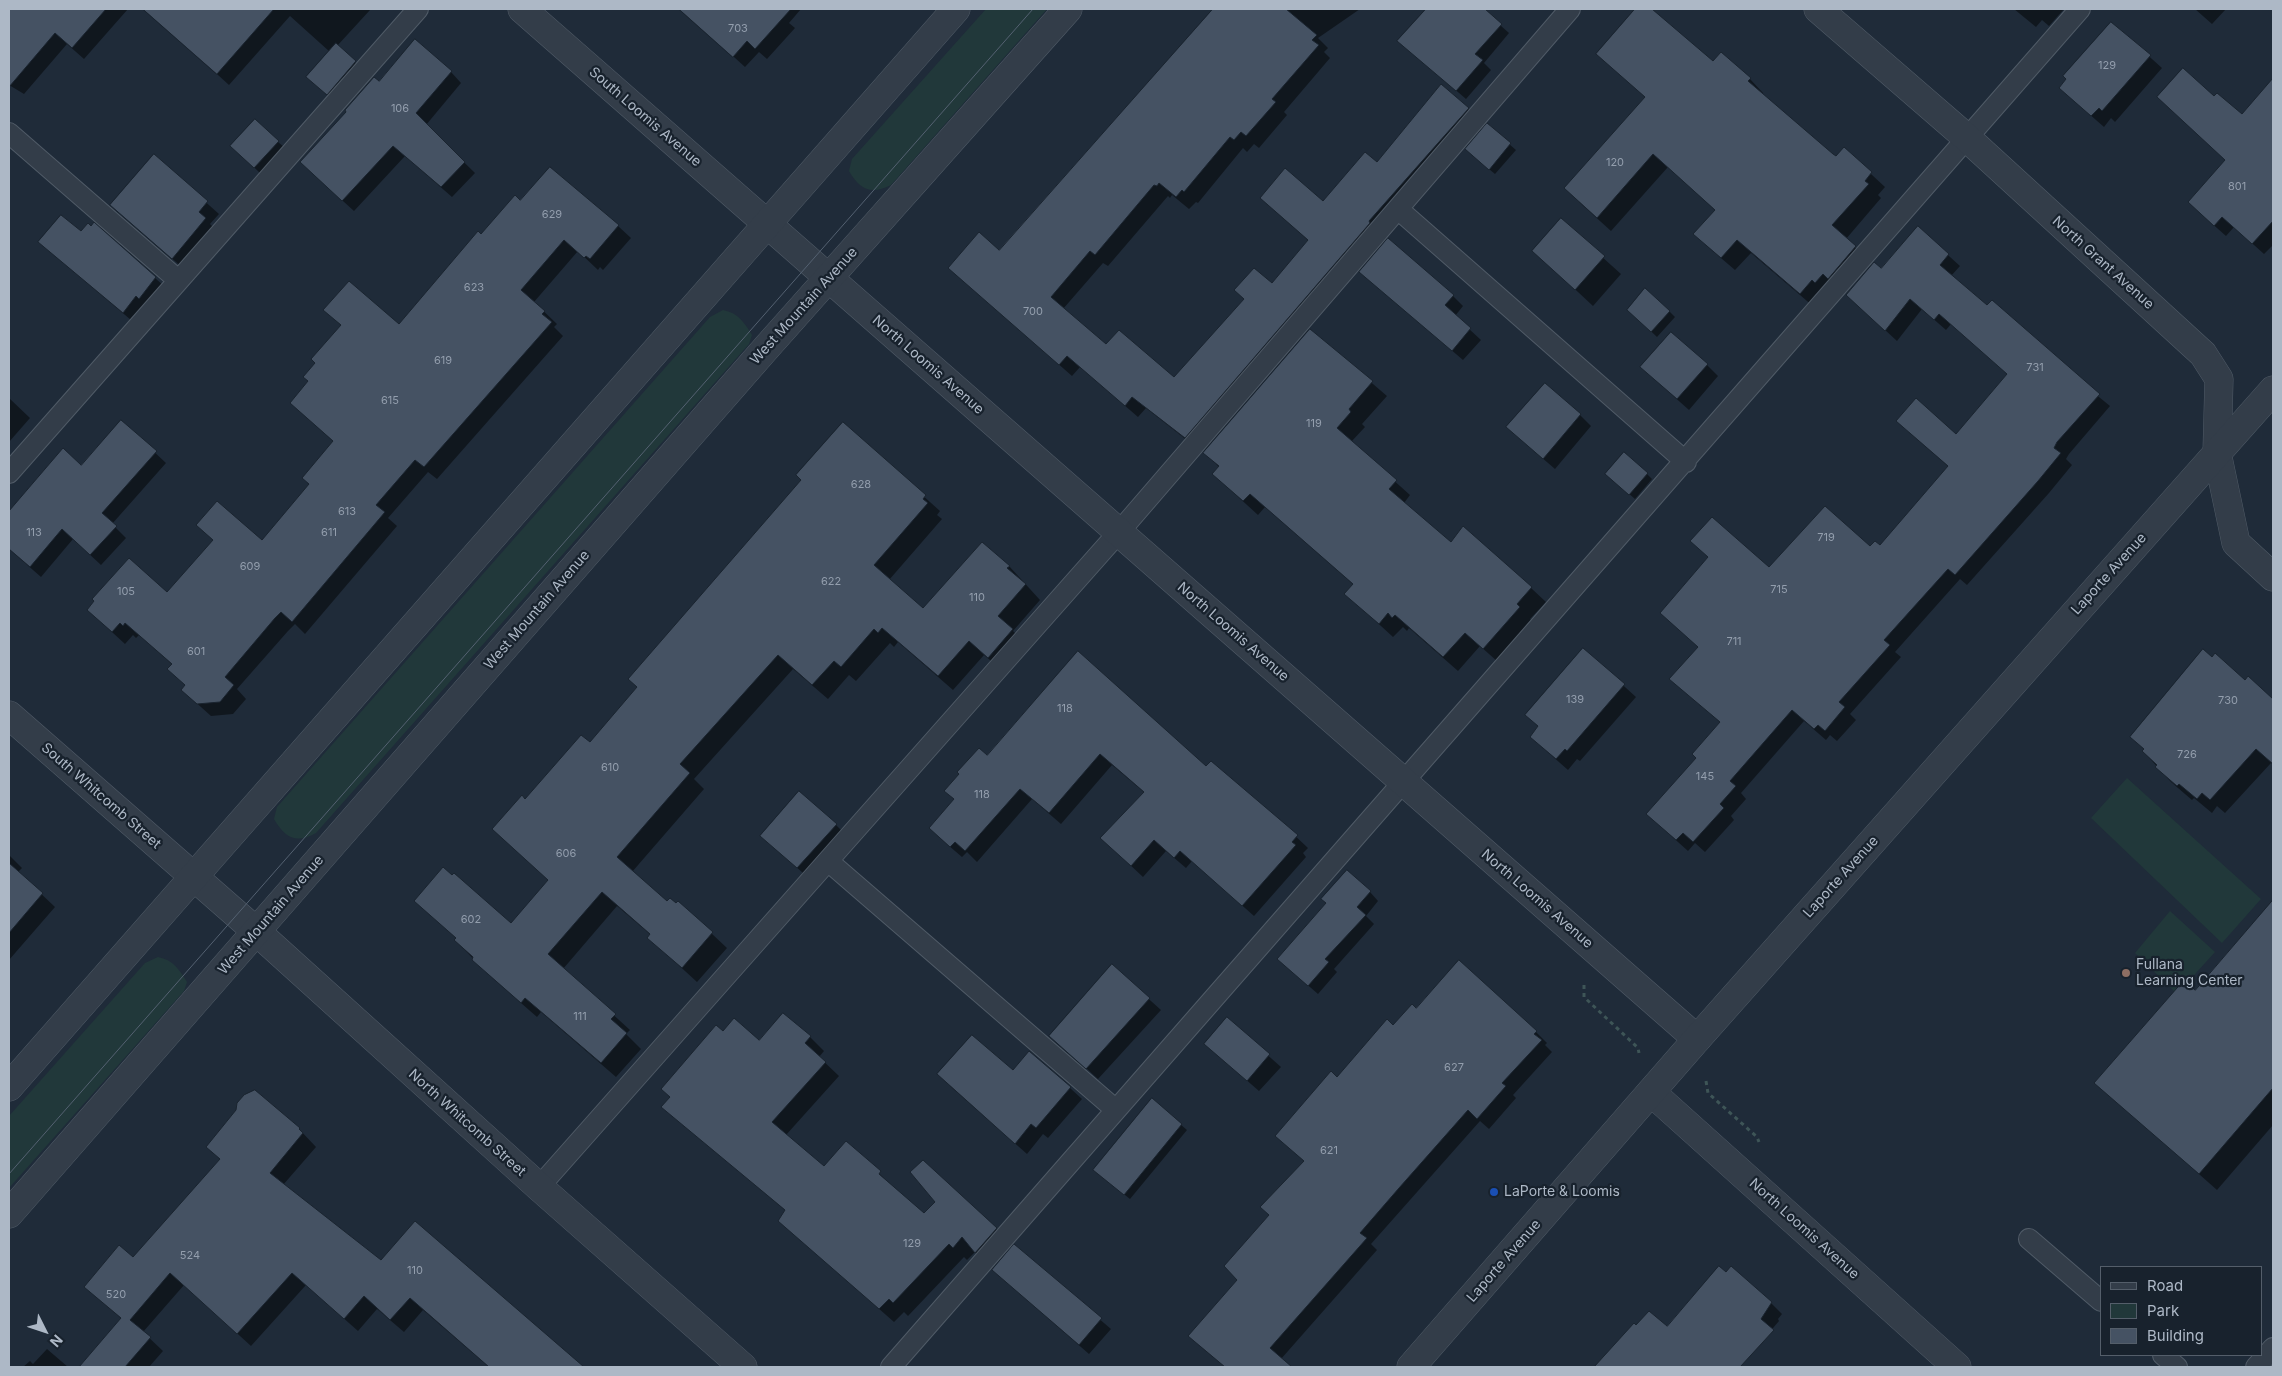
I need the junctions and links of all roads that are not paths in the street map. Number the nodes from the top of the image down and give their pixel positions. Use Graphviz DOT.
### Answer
graph roads {
  1 [pos="418,9"];
  2 [pos="522,9"];
  3 [pos="956,9"];
  4 [pos="1068,9"];
  5 [pos="1570,9"];
  6 [pos="1818,9"];
  7 [pos="2080,9"];
  8 [pos="9,132"];
  9 [pos="1967,138"];
  10 [pos="1398,209"];
  11 [pos="767,225"];
  12 [pos="828,279"];
  13 [pos="178,280"];
  14 [pos="2273,390"];
  15 [pos="2217,453"];
  16 [pos="1686,462"];
  17 [pos="9,473"];
  18 [pos="1119,532"];
  19 [pos="2273,577"];
  20 [pos="9,715"];
  21 [pos="1402,781"];
  22 [pos="828,860"];
  23 [pos="192,877"];
  24 [pos="257,932"];
  25 [pos="1697,1039"];
  26 [pos="9,1086"];
  27 [pos="1652,1092"];
  28 [pos="1116,1110"];
  29 [pos="538,1187"];
  30 [pos="9,1214"];
  31 [pos="2029,1239"];
  32 [pos="2100,1300"];
  33 [pos="2273,1348"];
  34 [pos="2164,1356"];
  35 [pos="743,1367"];
  36 [pos="891,1367"];
  37 [pos="1411,1367"];
  38 [pos="1957,1367"];
  39 [pos="2177,1367"];
  40 [pos="2256,1367"];
  1 -- 13 [label="lane"];
  2 -- 11 [label="street, South Loomis Avenue"];
  3 -- 11 [label="street"];
  4 -- 12 [label="street, West Mountain Avenue"];
  5 -- 10 [label="lane"];
  6 -- 9 [label="street, North Grant Avenue"];
  7 -- 9 [label="lane"];
  8 -- 13 [label="lane"];
  9 -- 15 [label="street, North Grant Avenue"];
  9 -- 16 [label="lane"];
  10 -- 16 [label="lane"];
  10 -- 18 [label="lane"];
  11 -- 12 [label="street, North Loomis Avenue"];
  11 -- 23 [label="street"];
  12 -- 18 [label="street, North Loomis Avenue"];
  12 -- 24 [label="street, West Mountain Avenue"];
  13 -- 17 [label="lane"];
  14 -- 15 [label="street, Laporte Avenue"];
  15 -- 19 [label="street, North Grant Avenue"];
  15 -- 25 [label="street, Laporte Avenue"];
  16 -- 21 [label="lane"];
  18 -- 21 [label="street, North Loomis Avenue"];
  18 -- 22 [label="lane"];
  20 -- 23 [label="street, South Whitcomb Street"];
  21 -- 25 [label="street, North Loomis Avenue"];
  21 -- 28 [label="lane"];
  22 -- 28 [label="lane"];
  22 -- 29 [label="lane"];
  23 -- 24 [label="street, North Whitcomb Street"];
  23 -- 26 [label="street"];
  24 -- 29 [label="street, North Whitcomb Street"];
  24 -- 30 [label="street, West Mountain Avenue"];
  25 -- 27 [label="street, Laporte Avenue"];
  27 -- 37 [label="street, Laporte Avenue"];
  27 -- 38 [label="street, North Loomis Avenue"];
  28 -- 36 [label="lane"];
  29 -- 35 [label="street, North Whitcomb Street"];
  31 -- 32 [label="lane"];
  33 -- 40 [label="lane"];
  34 -- 39 [label="lane"];
}
